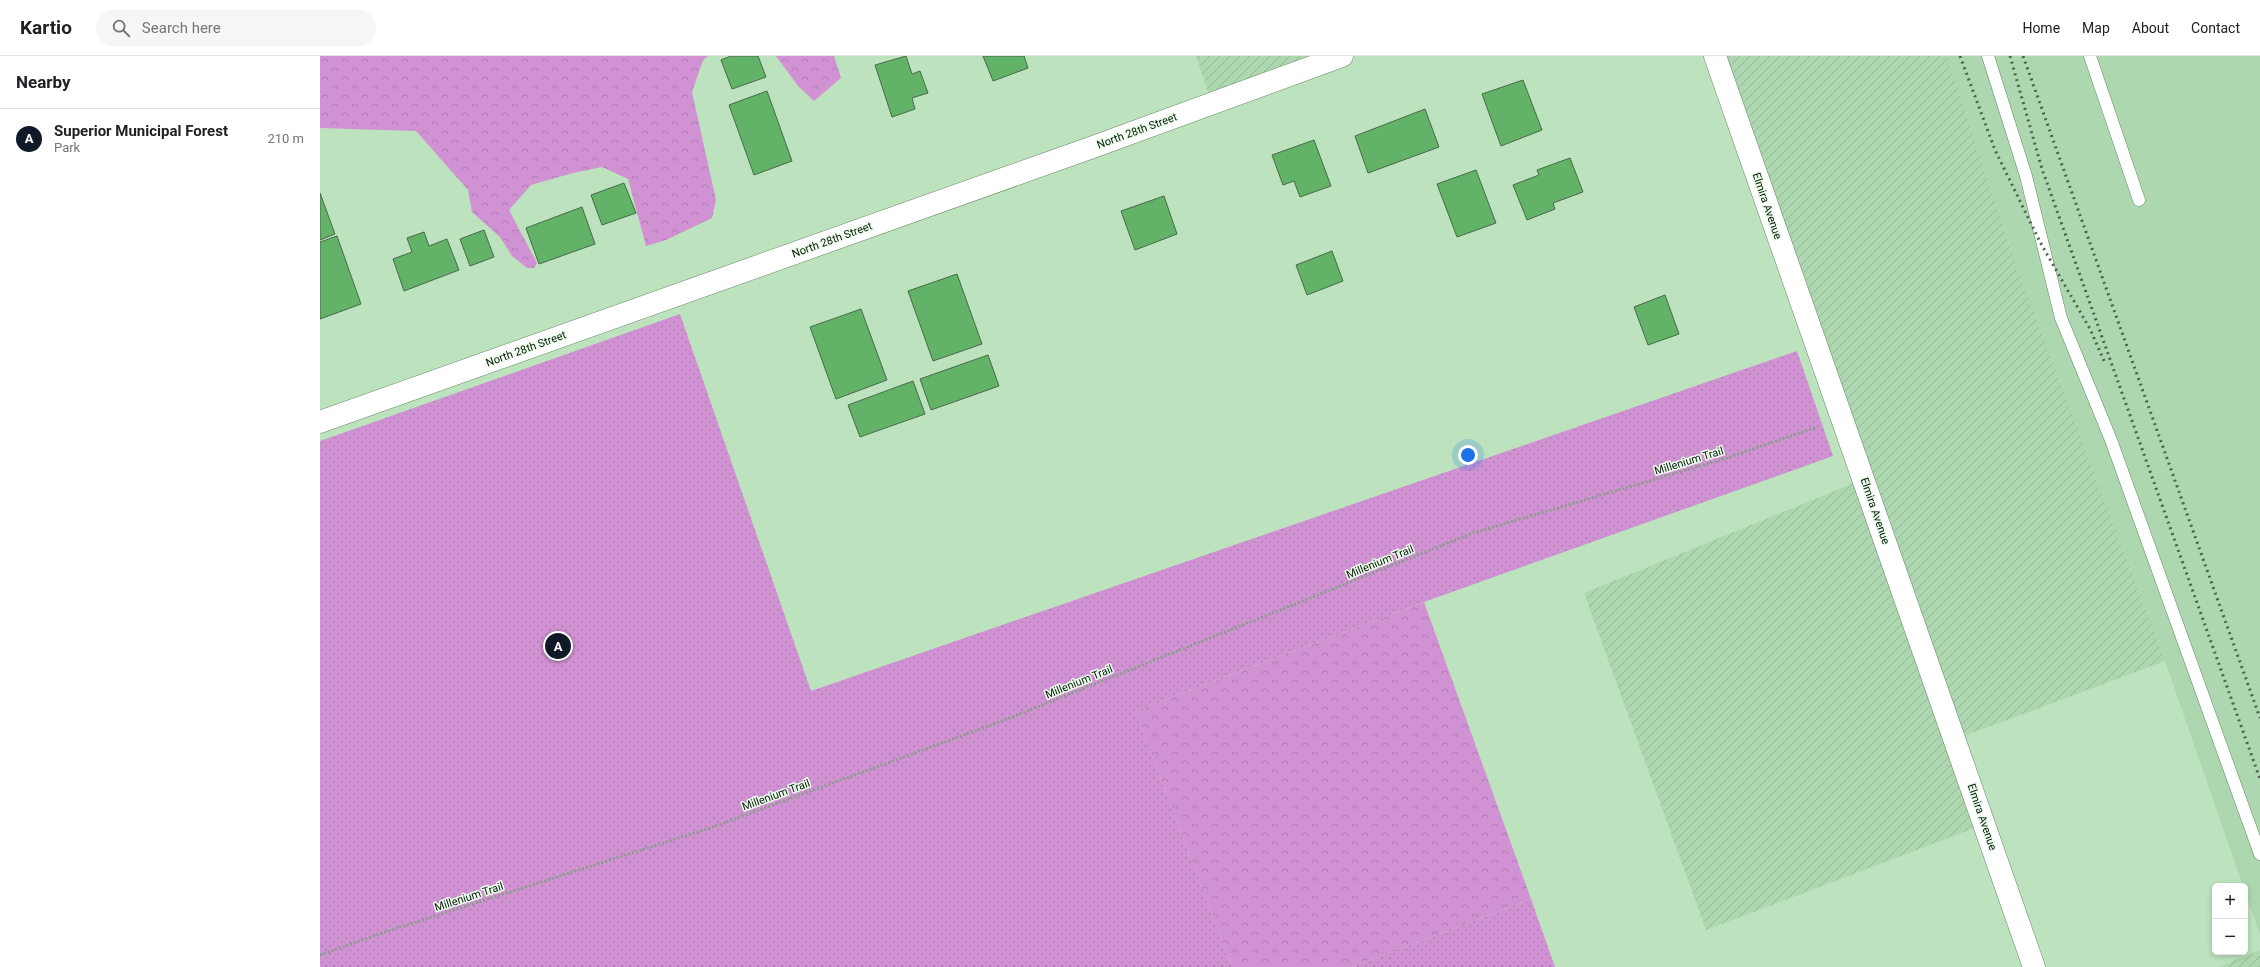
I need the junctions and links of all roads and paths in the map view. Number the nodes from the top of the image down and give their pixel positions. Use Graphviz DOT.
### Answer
graph roads {
  1 [pos="1342,56"];
  2 [pos="1715,56"];
  3 [pos="1988,56"];
  4 [pos="2090,56"];
  5 [pos="2139,200"];
  6 [pos="1843,419"];
  7 [pos="320,422"];
  8 [pos="2260,854"];
  9 [pos="320,955"];
  10 [pos="2034,967"];
  1 -- 7 [label="street, North 28th Street"];
  2 -- 6 [label="street, Elmira Avenue"];
  3 -- 8 [label="lane"];
  4 -- 5 [label="lane"];
  6 -- 9 [label="path, Millenium Trail"];
  6 -- 10 [label="street, Elmira Avenue"];
}
